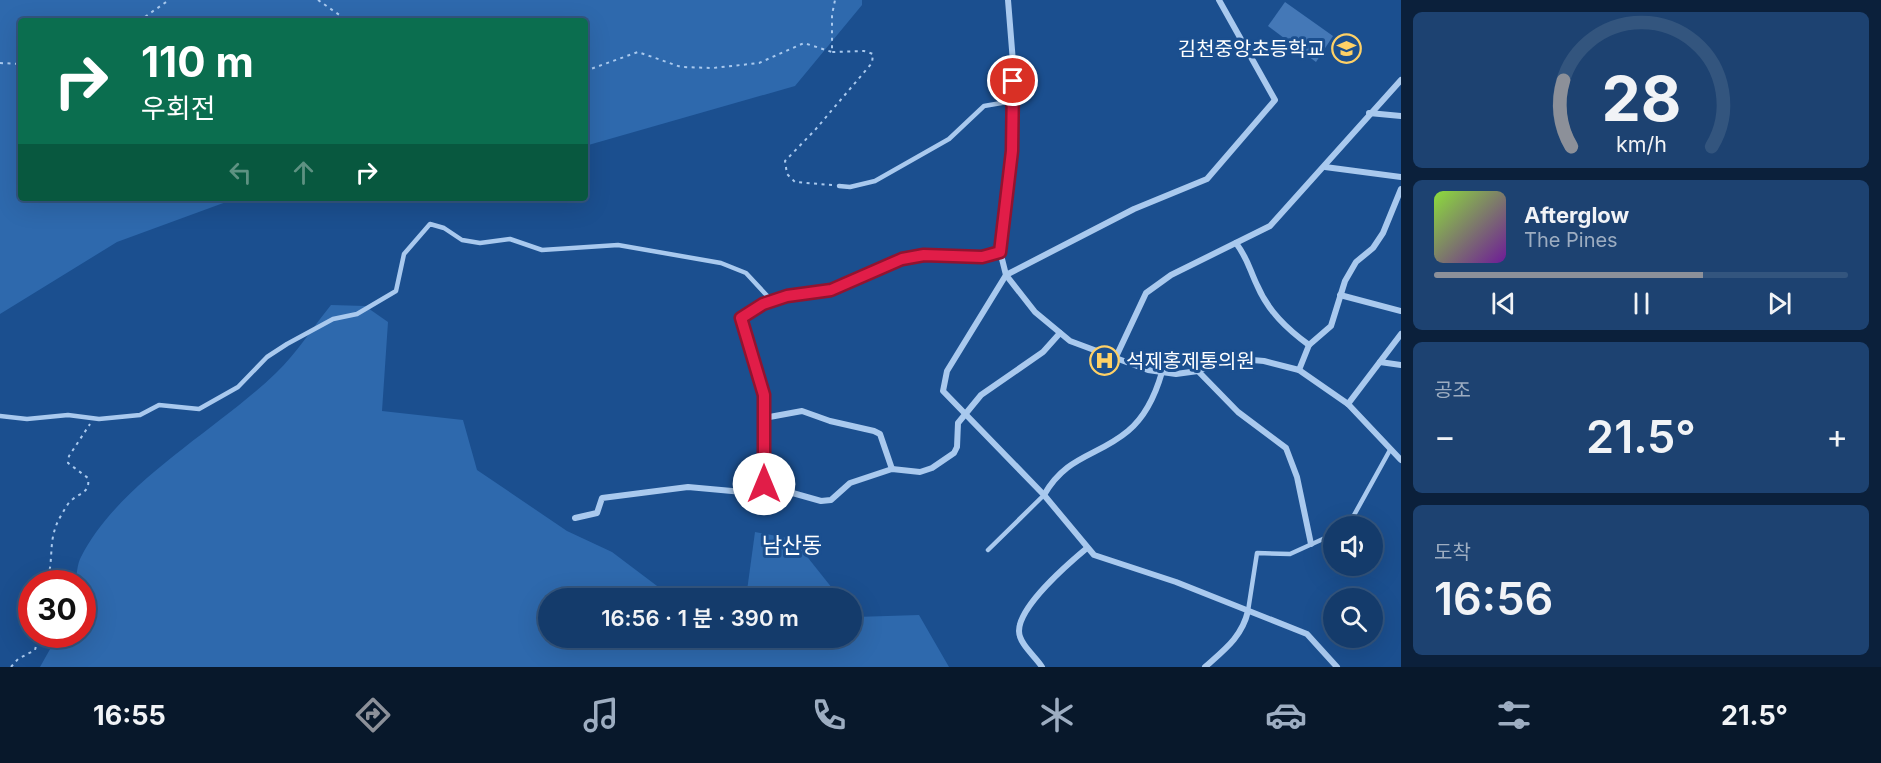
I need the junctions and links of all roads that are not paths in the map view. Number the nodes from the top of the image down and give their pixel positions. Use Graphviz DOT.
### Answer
graph roads {
  1 [pos="1008,0"];
  2 [pos="1219,0"];
  3 [pos="1401,80"];
  4 [pos="1013,101"];
  5 [pos="1369,113"];
  6 [pos="1401,116"];
  7 [pos="1325,167"];
  8 [pos="1401,177"];
  9 [pos="839,186"];
  10 [pos="1401,189"];
  11 [pos="1236,243"];
  12 [pos="1000,252"];
  13 [pos="1006,275"];
  14 [pos="1340,295"];
  15 [pos="772,301"];
  16 [pos="1401,311"];
  17 [pos="1060,333"];
  18 [pos="1401,334"];
  19 [pos="1309,345"];
  20 [pos="1115,358"];
  21 [pos="1380,362"];
  22 [pos="1401,365"];
  23 [pos="1299,370"];
  24 [pos="1198,371"];
  25 [pos="1162,372"];
  26 [pos="1348,404"];
  27 [pos="964,413"];
  28 [pos="0,416"];
  29 [pos="764,418"];
  30 [pos="1390,450"];
  31 [pos="1401,459"];
  32 [pos="892,469"];
  33 [pos="759,488"];
  34 [pos="1044,495"];
  35 [pos="1354,516"];
  36 [pos="575,518"];
  37 [pos="1323,539"];
  38 [pos="1311,544"];
  39 [pos="1087,548"];
  40 [pos="988,550"];
  41 [pos="1248,611"];
  42 [pos="1042,667"];
  43 [pos="1205,667"];
  44 [pos="1337,667"];
  1 -- 4 [label="street"];
  2 -- 13 [label="street"];
  3 -- 5 [label="street"];
  4 -- 9 [label="lane"];
  4 -- 12 [label="street"];
  5 -- 6 [label="street"];
  5 -- 7 [label="street"];
  7 -- 8 [label="street"];
  7 -- 11 [label="street"];
  10 -- 14 [label="street"];
  11 -- 19 [label="street"];
  11 -- 20 [label="street"];
  12 -- 13 [label="street"];
  12 -- 15 [label="street"];
  13 -- 17 [label="street"];
  13 -- 27 [label="street"];
  14 -- 16 [label="street"];
  14 -- 19 [label="street"];
  15 -- 28 [label="lane"];
  15 -- 29 [label="street"];
  17 -- 20 [label="street"];
  17 -- 27 [label="street"];
  18 -- 21 [label="street"];
  19 -- 23 [label="street"];
  20 -- 25 [label="street"];
  21 -- 22 [label="street"];
  21 -- 26 [label="street"];
  23 -- 24 [label="street"];
  23 -- 26 [label="street"];
  24 -- 25 [label="street"];
  24 -- 38 [label="street"];
  25 -- 34 [label="street"];
  26 -- 30 [label="street"];
  27 -- 32 [label="street"];
  27 -- 34 [label="street"];
  29 -- 32 [label="street"];
  29 -- 33 [label="street"];
  30 -- 31 [label="street"];
  30 -- 35 [label="lane"];
  32 -- 33 [label="street"];
  33 -- 36 [label="street"];
  34 -- 39 [label="street"];
  34 -- 40 [label="lane"];
  37 -- 38 [label="lane"];
  38 -- 41 [label="lane"];
  39 -- 41 [label="street"];
  39 -- 42 [label="street"];
  41 -- 43 [label="street"];
  41 -- 44 [label="street"];
}
